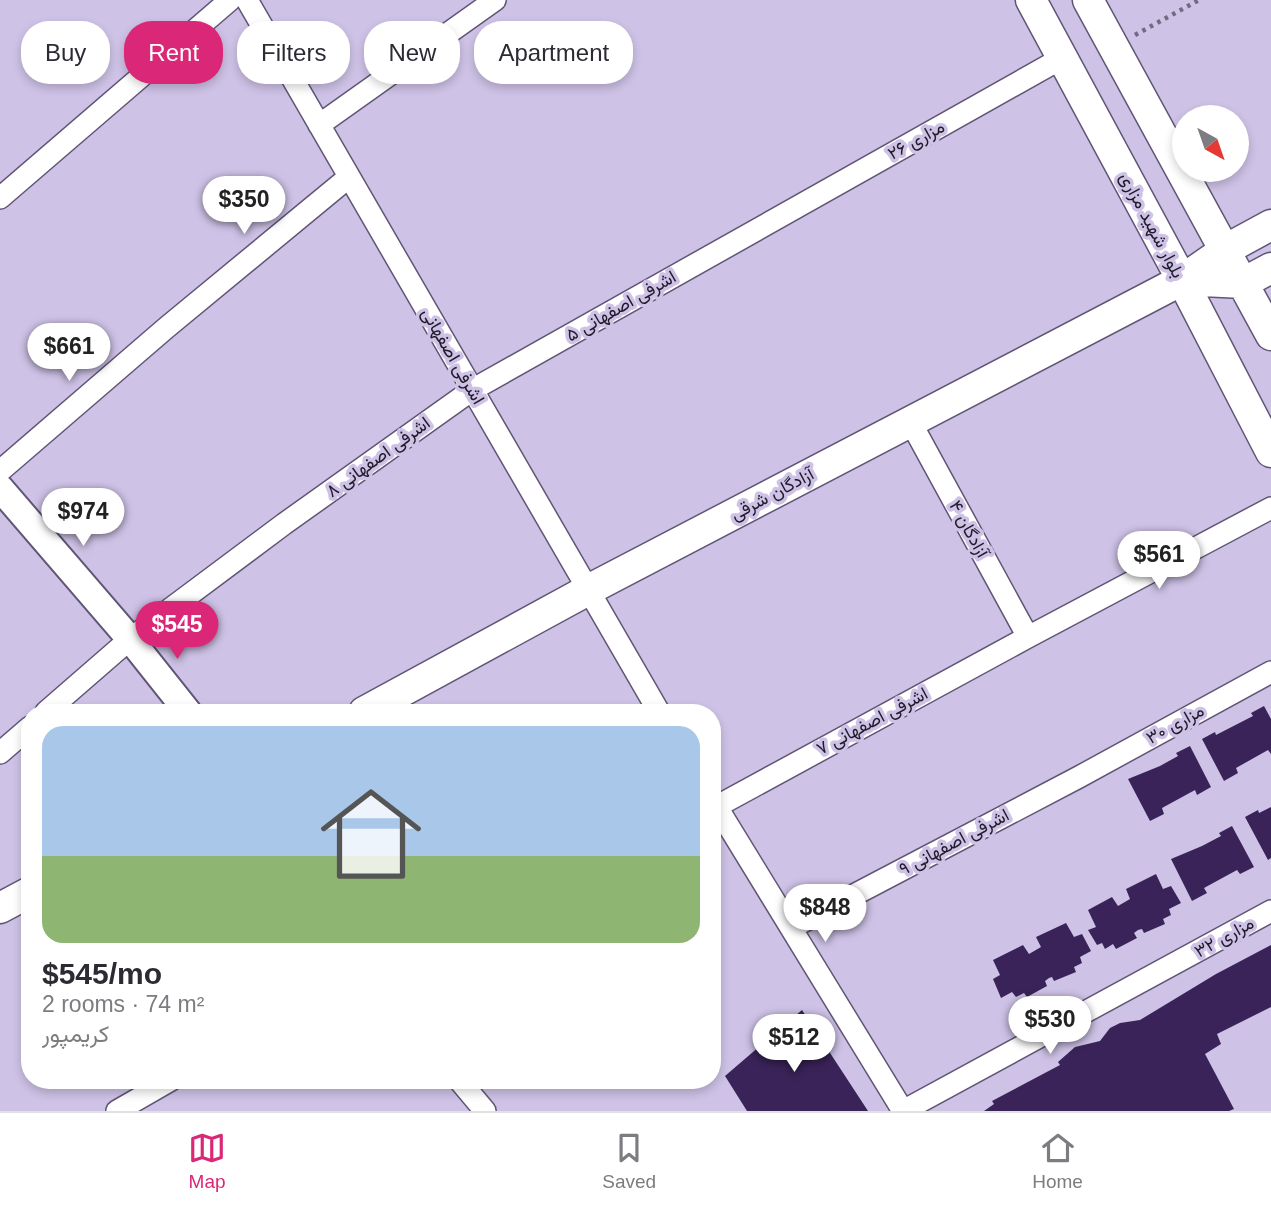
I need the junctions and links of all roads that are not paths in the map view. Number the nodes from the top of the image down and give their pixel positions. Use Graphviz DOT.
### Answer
graph roads {
  1 [pos="230,0"];
  2 [pos="247,0"];
  3 [pos="495,0"];
  4 [pos="1031,0"];
  5 [pos="1088,0"];
  6 [pos="1062,58"];
  7 [pos="319,125"];
  8 [pos="349,177"];
  9 [pos="0,198"];
  10 [pos="769,221"];
  11 [pos="1271,225"];
  12 [pos="1225,250"];
  13 [pos="1271,268"];
  14 [pos="1182,280"];
  15 [pos="1243,283"];
  16 [pos="1271,335"];
  17 [pos="472,390"];
  18 [pos="910,421"];
  19 [pos="1271,452"];
  20 [pos="0,471"];
  21 [pos="0,488"];
  22 [pos="1271,508"];
  23 [pos="588,590"];
  24 [pos="1028,637"];
  25 [pos="130,639"];
  26 [pos="1271,672"];
  27 [pos="55,704"];
  28 [pos="182,704"];
  29 [pos="379,704"];
  30 [pos="654,704"];
  31 [pos="21,735"];
  32 [pos="0,753"];
  33 [pos="1079,777"];
  34 [pos="721,801"];
  35 [pos="721,816"];
  36 [pos="21,897"];
  37 [pos="0,908"];
  38 [pos="1271,911"];
  39 [pos="791,928"];
  40 [pos="155,1089"];
  41 [pos="467,1089"];
  42 [pos="117,1111"];
  43 [pos="485,1111"];
  44 [pos="903,1111"];
  1 -- 9 [label="street"];
  2 -- 7 [label="street, اشرفی اصفهانی"];
  3 -- 7 [label="street"];
  4 -- 6 [label="main road, بلوار شهید مزاری"];
  5 -- 12 [label="main road"];
  6 -- 10 [label="street, مزاری ۲۶"];
  6 -- 14 [label="main road, بلوار شهید مزاری"];
  7 -- 8 [label="street, اشرفی اصفهانی"];
  8 -- 17 [label="street, اشرفی اصفهانی"];
  8 -- 20 [label="street"];
  10 -- 17 [label="street, اشرفی اصفهانی ۵"];
  11 -- 12 [label="main road, آزادگان شرقی"];
  12 -- 14 [label="main road, آزادگان شرقی"];
  12 -- 15 [label="main road"];
  13 -- 15 [label="main road"];
  14 -- 15 [label="main road"];
  14 -- 18 [label="main road, آزادگان شرقی"];
  14 -- 19 [label="main road, بلوار شهید مزاری"];
  15 -- 16 [label="main road"];
  17 -- 23 [label="street, اشرفی اصفهانی"];
  17 -- 25 [label="street, اشرفی اصفهانی ۸"];
  18 -- 23 [label="main road, آزادگان شرقی"];
  18 -- 24 [label="street, آزادگان ۴"];
  21 -- 25 [label="street"];
  22 -- 24 [label="street, اشرفی اصفهانی ۷"];
  23 -- 29 [label="main road, آزادگان شرقی"];
  23 -- 30 [label="street, اشرفی اصفهانی"];
  24 -- 34 [label="street, اشرفی اصفهانی ۷"];
  25 -- 27 [label="street, اشرفی اصفهانی ۸"];
  25 -- 28 [label="street"];
  26 -- 33 [label="street, مزاری ۳۰"];
  31 -- 32 [label="street"];
  33 -- 39 [label="street, اشرفی اصفهانی ۹"];
  35 -- 39 [label="street"];
  36 -- 37 [label="main road"];
  38 -- 44 [label="street, مزاری ۳۲"];
  39 -- 44 [label="street"];
  40 -- 42 [label="street"];
  41 -- 43 [label="street"];
}
